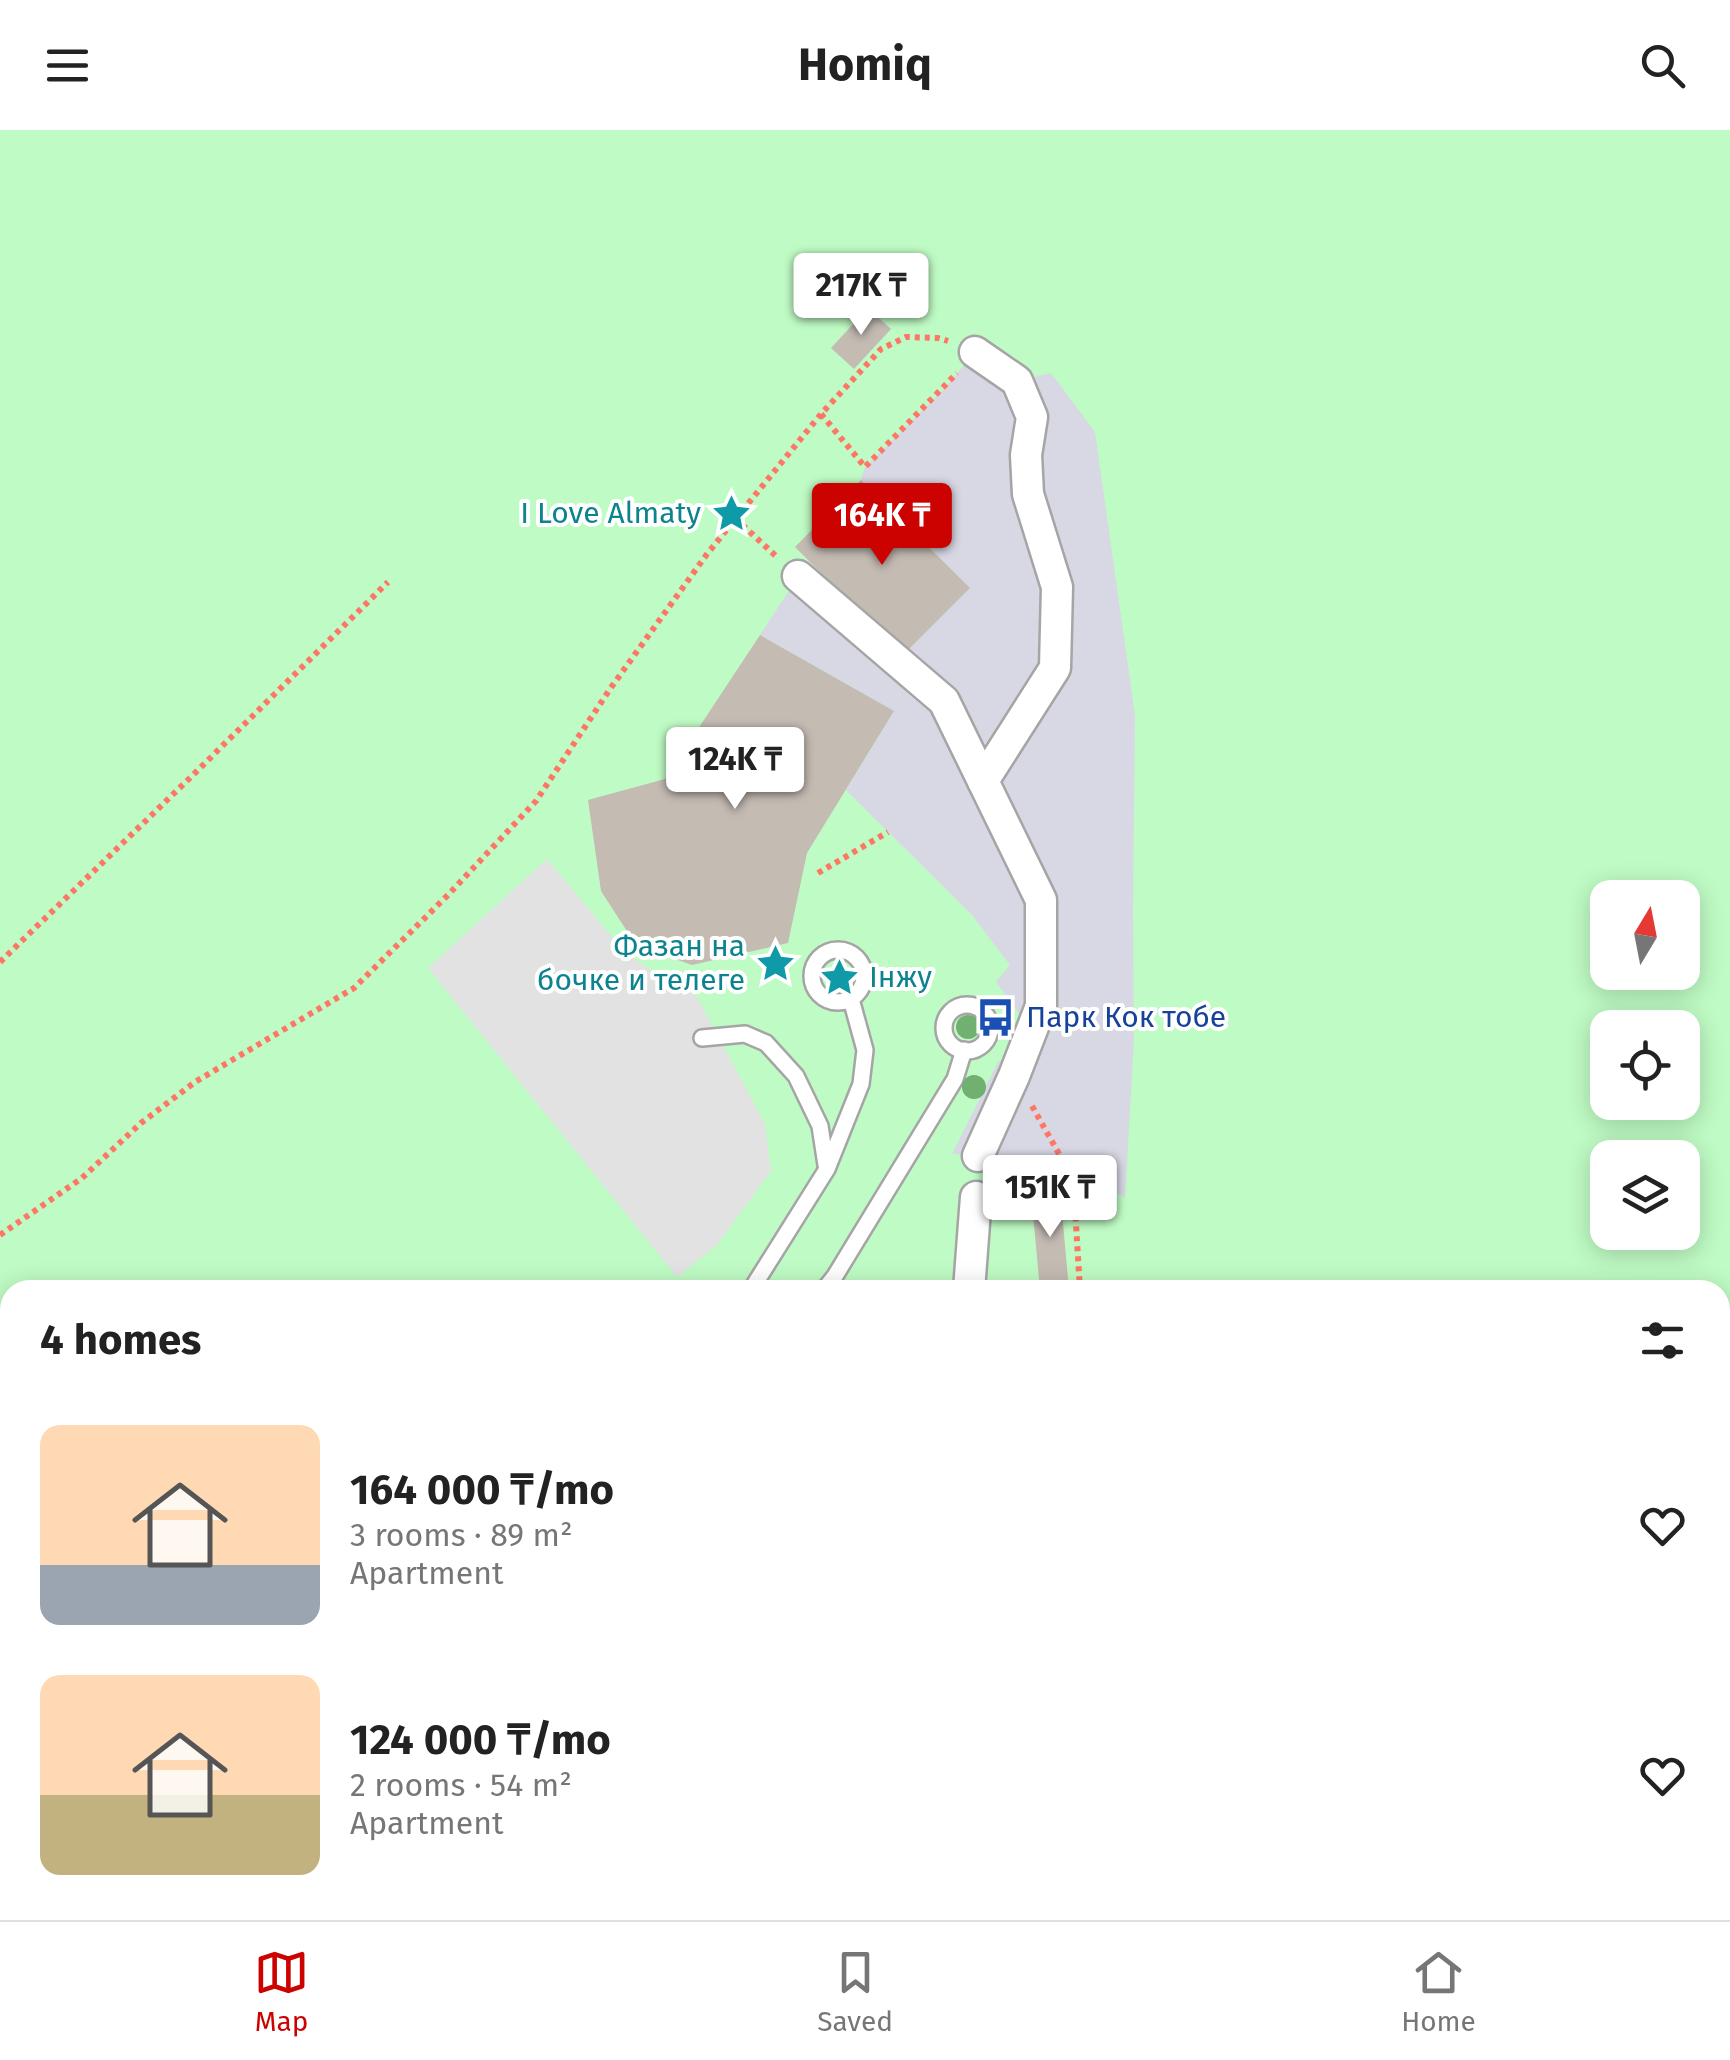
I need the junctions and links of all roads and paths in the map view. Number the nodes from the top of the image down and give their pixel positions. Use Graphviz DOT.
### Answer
graph roads {
  1 [pos="976,352"];
  2 [pos="944,389"];
  3 [pos="821,414"];
  4 [pos="735,518"];
  5 [pos="798,576"];
  6 [pos="388,582"];
  7 [pos="983,781"];
  8 [pos="888,832"];
  9 [pos="818,873"];
  10 [pos="0,962"];
  11 [pos="851,999"];
  12 [pos="702,1038"];
  13 [pos="964,1050"];
  14 [pos="1014,1076"];
  15 [pos="978,1156"];
  16 [pos="827,1169"];
  17 [pos="976,1196"];
  18 [pos="0,1234"];
  19 [pos="757,1280"];
  20 [pos="832,1280"];
  21 [pos="970,1280"];
  22 [pos="1079,1280"];
  1 -- 3 [label="path"];
  1 -- 7 [label="street"];
  2 -- 3 [label="path"];
  3 -- 4 [label="path"];
  4 -- 5 [label="path"];
  4 -- 18 [label="path"];
  5 -- 7 [label="street"];
  6 -- 10 [label="path"];
  7 -- 14 [label="street"];
  8 -- 9 [label="path"];
  11 -- 16 [label="lane"];
  12 -- 16 [label="lane"];
  13 -- 20 [label="lane"];
  14 -- 15 [label="street"];
  14 -- 22 [label="path"];
  16 -- 19 [label="lane"];
  17 -- 21 [label="street"];
}
